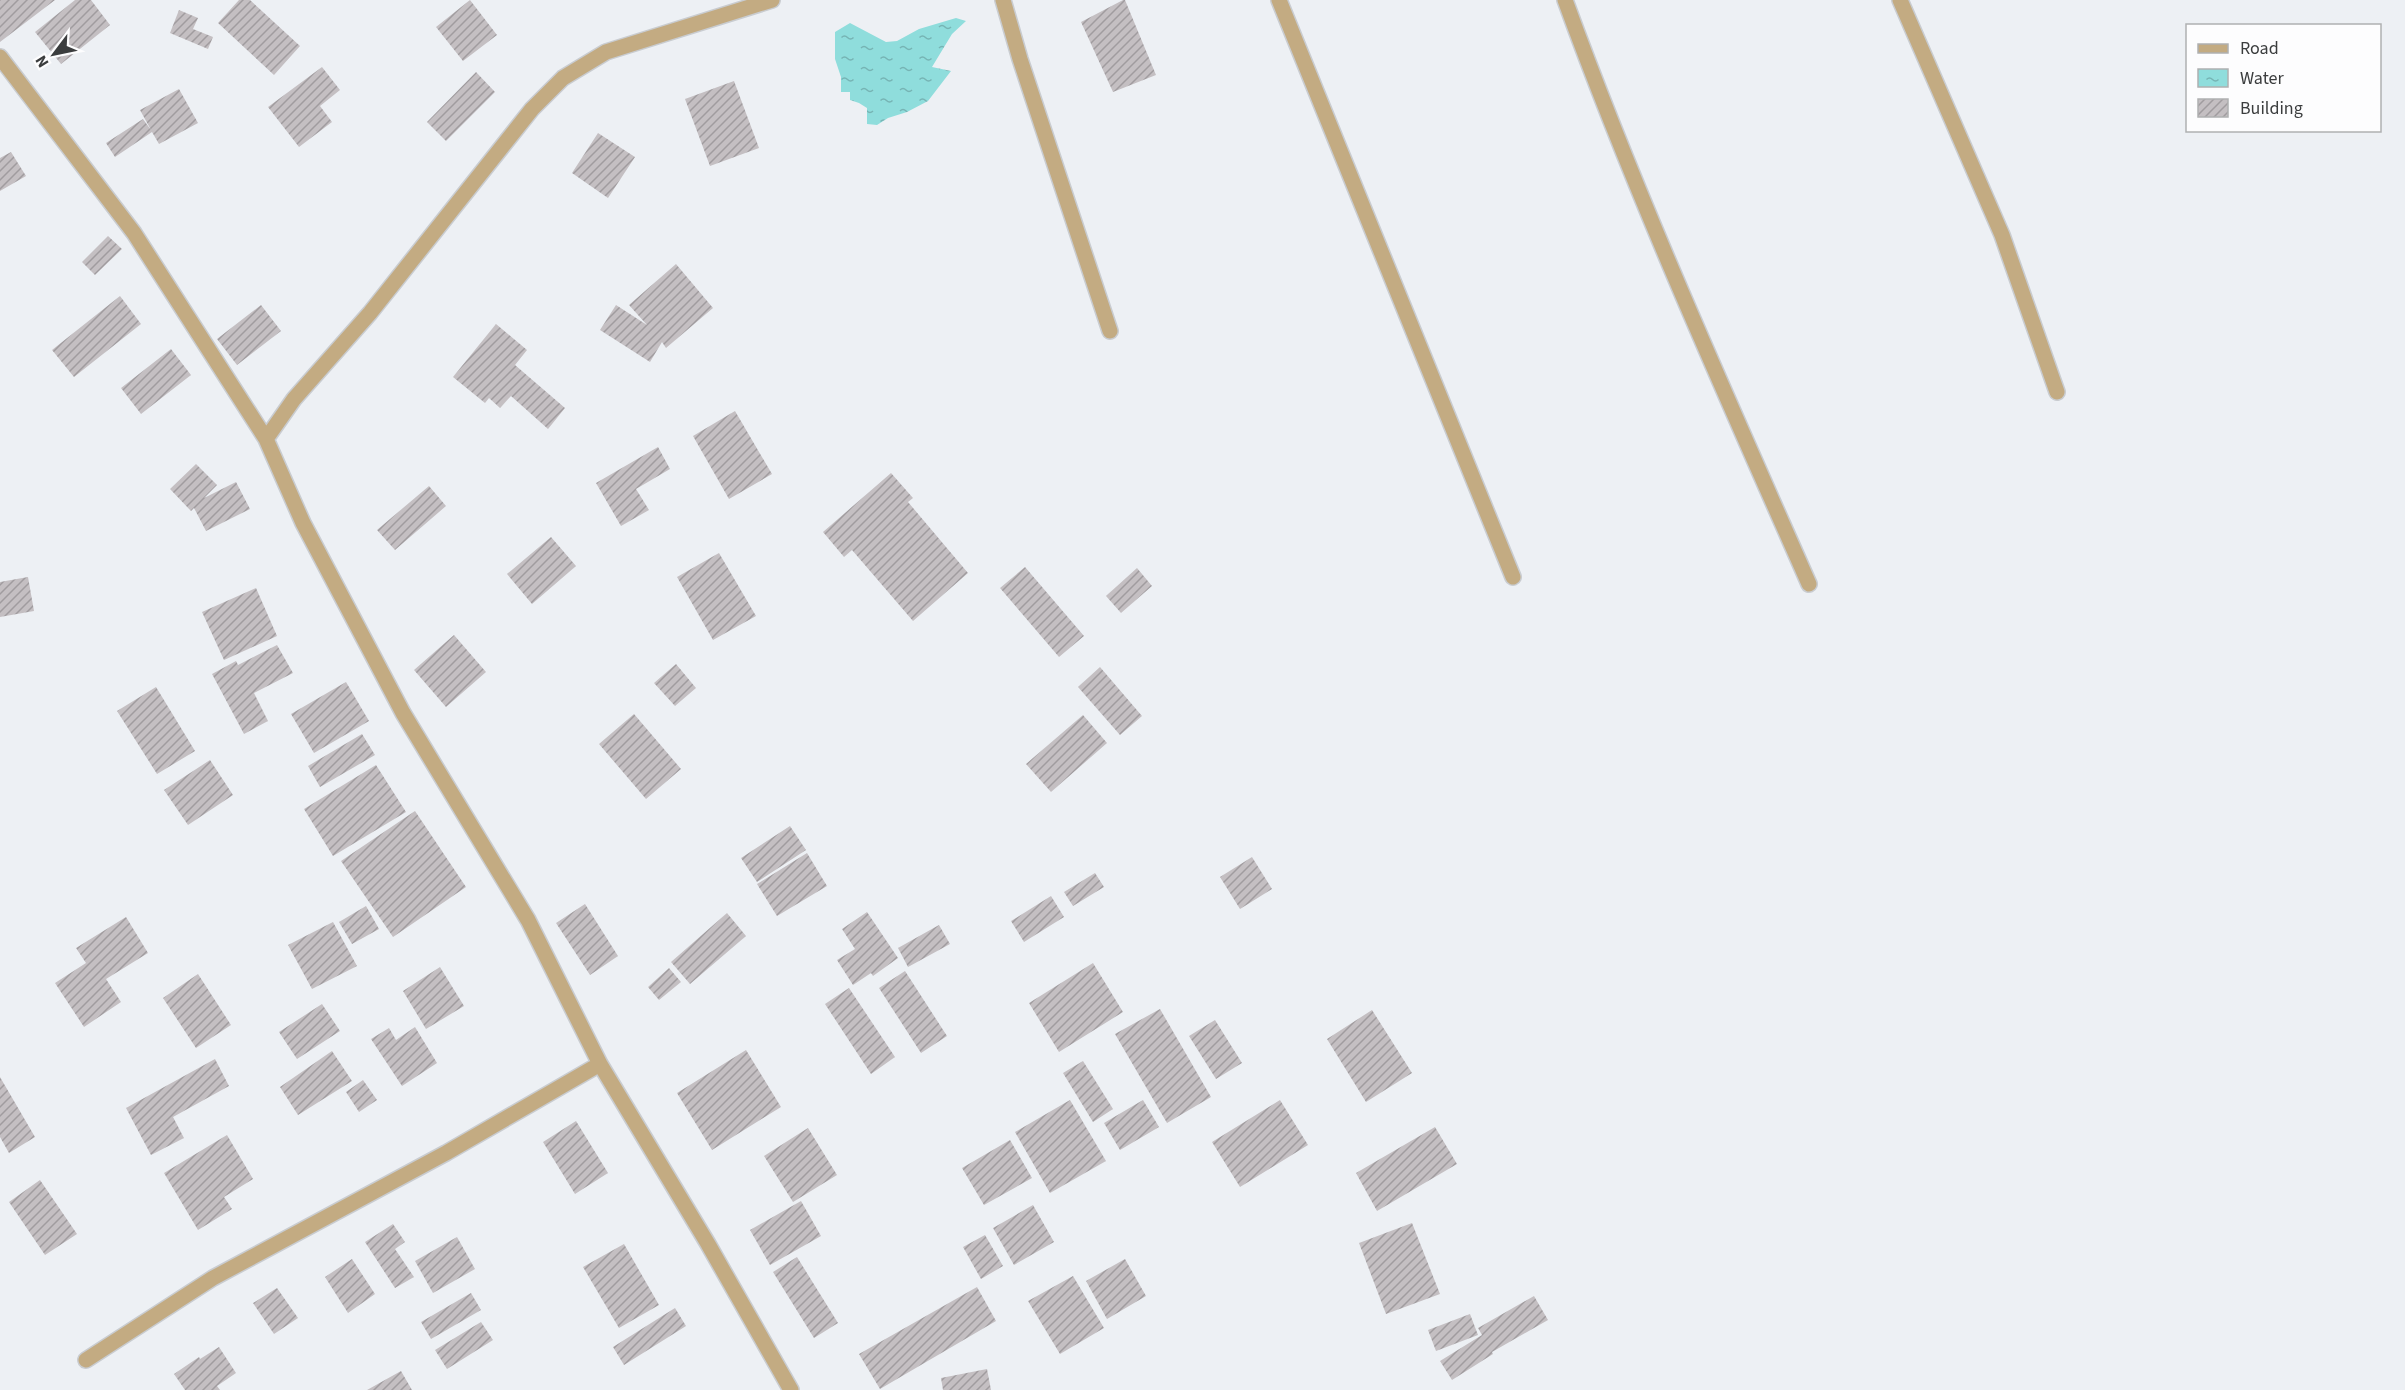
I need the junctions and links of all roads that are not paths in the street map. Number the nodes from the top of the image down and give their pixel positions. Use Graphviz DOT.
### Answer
graph roads {
  1 [pos="772,0"];
  2 [pos="1003,0"];
  3 [pos="1279,0"];
  4 [pos="1565,0"];
  5 [pos="1900,0"];
  6 [pos="0,57"];
  7 [pos="1110,331"];
  8 [pos="2057,393"];
  9 [pos="267,439"];
  10 [pos="1513,577"];
  11 [pos="1809,584"];
  12 [pos="600,1064"];
  13 [pos="87,1360"];
  14 [pos="791,1390"];
  1 -- 9 [label="street"];
  2 -- 7 [label="street"];
  3 -- 10 [label="street"];
  4 -- 11 [label="street"];
  5 -- 8 [label="street"];
  6 -- 9 [label="street"];
  9 -- 12 [label="street"];
  12 -- 13 [label="street"];
  12 -- 14 [label="street"];
}
